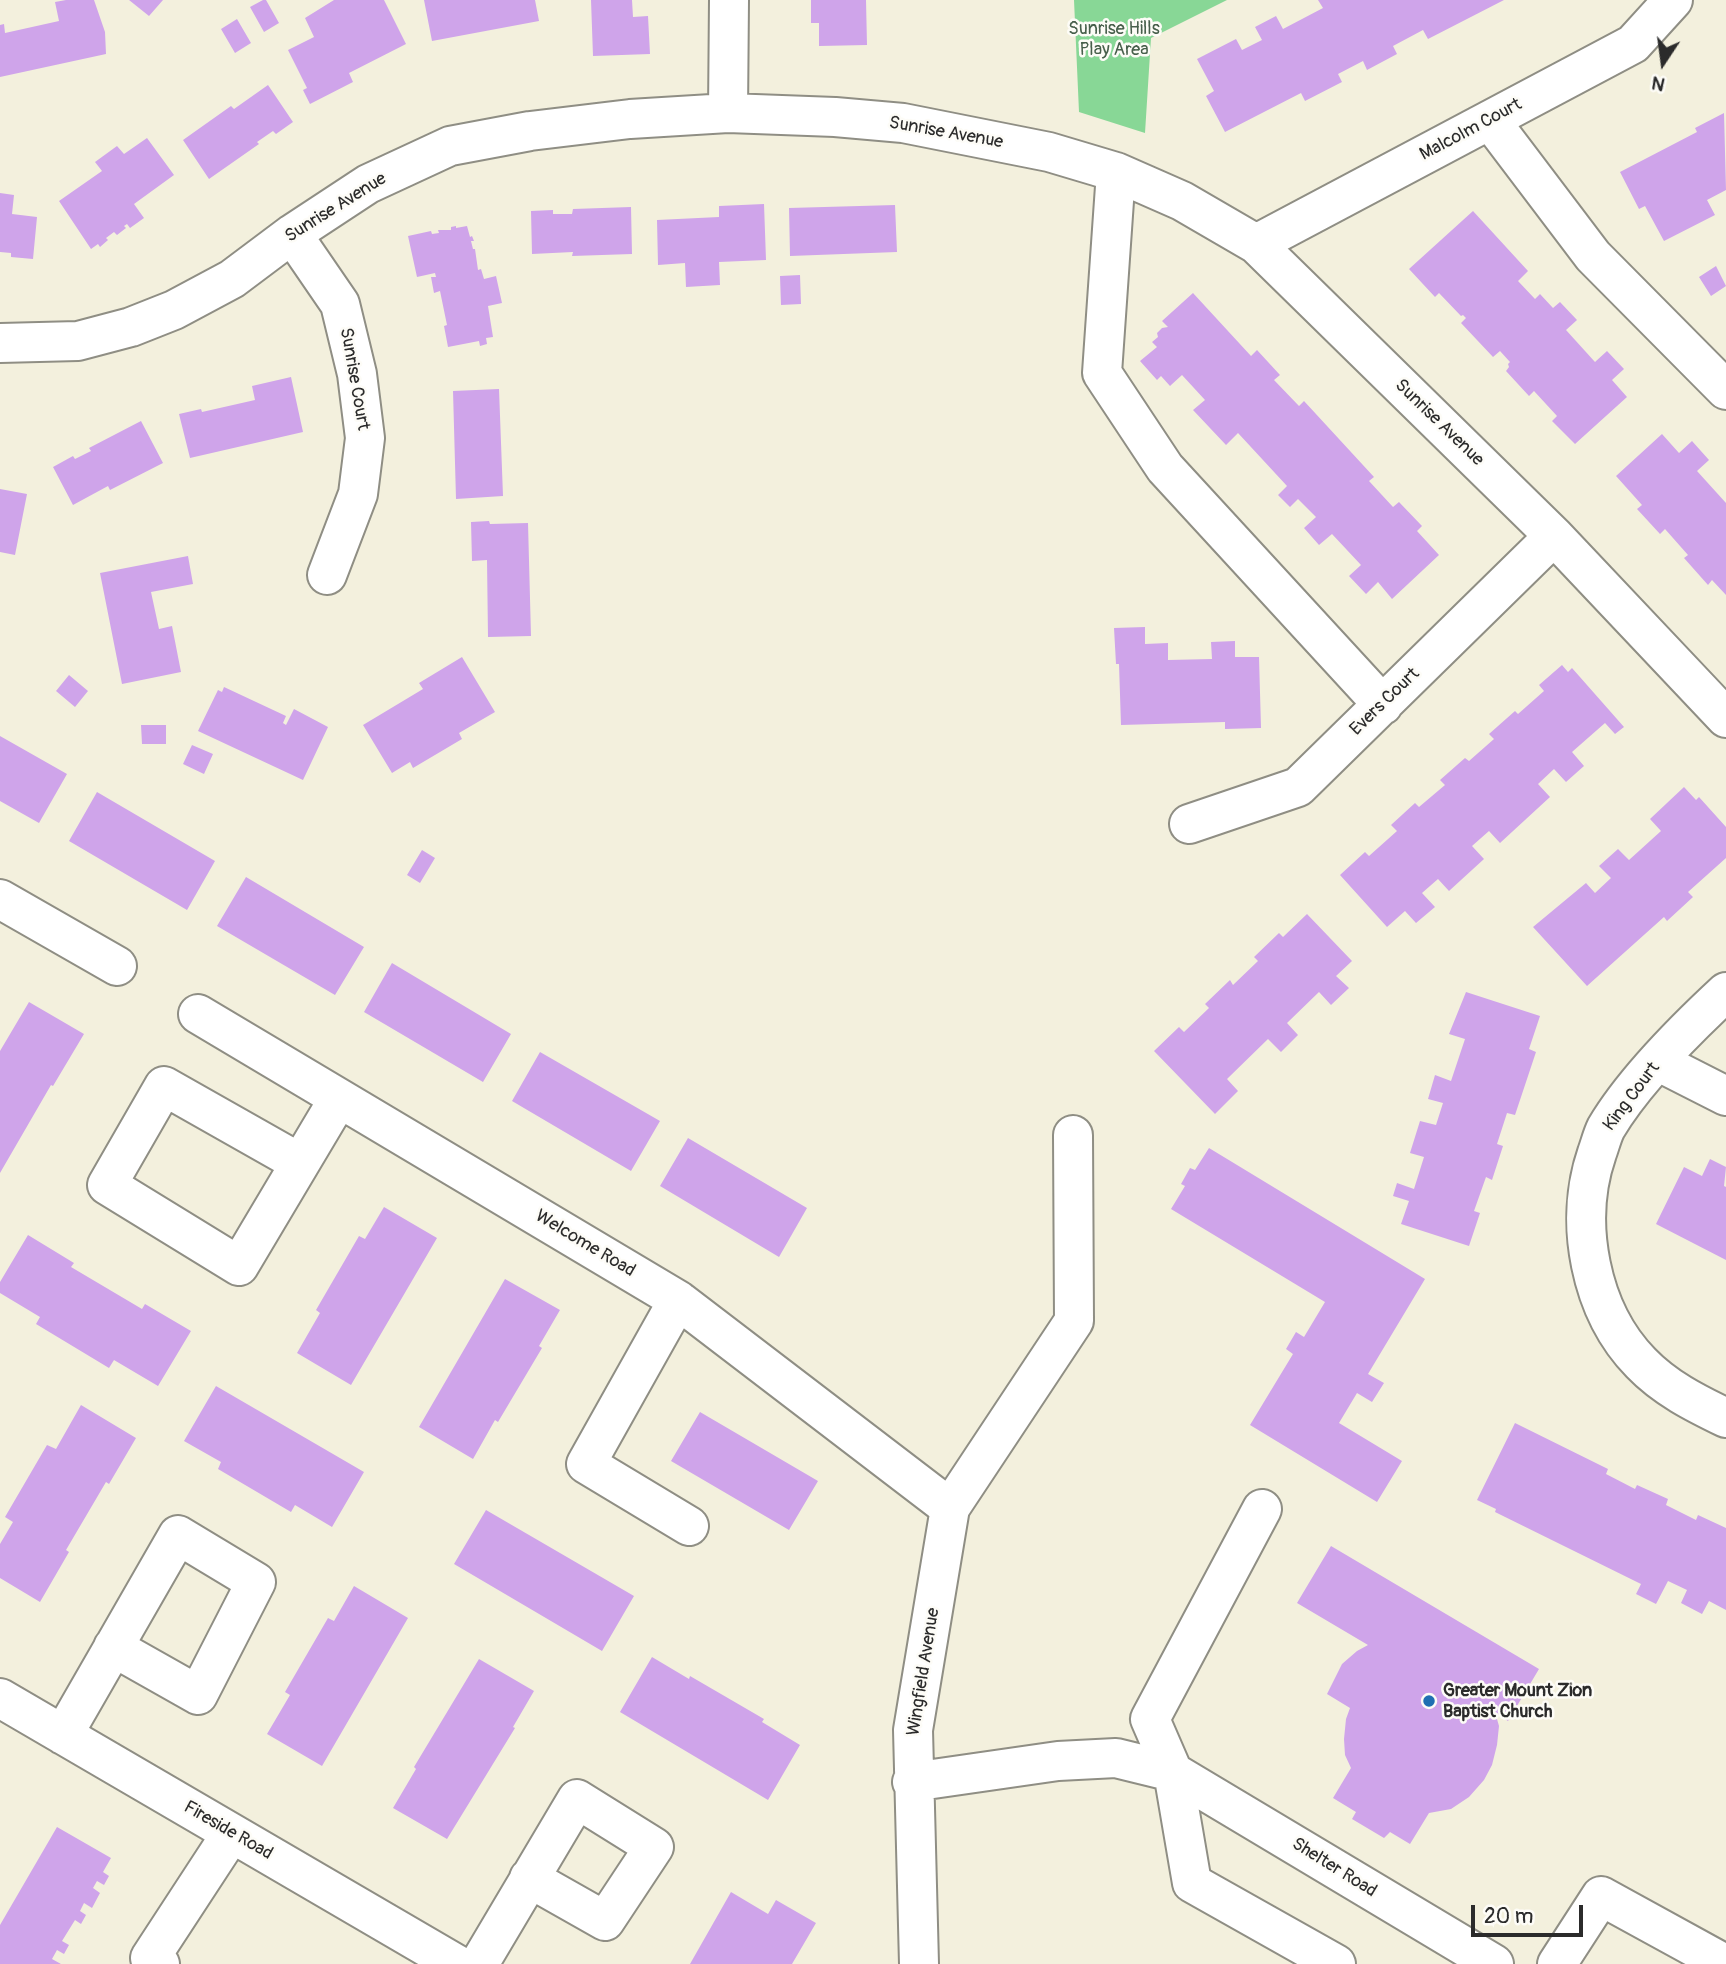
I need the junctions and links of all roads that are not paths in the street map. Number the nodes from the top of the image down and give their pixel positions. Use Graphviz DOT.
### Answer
graph roads {
  1 [pos="729,0"];
  2 [pos="1673,0"];
  3 [pos="728,113"];
  4 [pos="1490,120"];
  5 [pos="1116,172"];
  6 [pos="292,234"];
  7 [pos="1256,244"];
  8 [pos="0,343"];
  9 [pos="1726,390"];
  10 [pos="1554,536"];
  11 [pos="327,575"];
  12 [pos="1383,705"];
  13 [pos="1726,718"];
  14 [pos="1189,824"];
  15 [pos="0,900"];
  16 [pos="117,965"];
  17 [pos="1726,992"];
  18 [pos="198,1014"];
  19 [pos="1659,1062"];
  20 [pos="1726,1096"];
  21 [pos="339,1098"];
  22 [pos="1073,1135"];
  23 [pos="300,1163"];
  24 [pos="678,1300"];
  25 [pos="1726,1418"];
  26 [pos="950,1508"];
  27 [pos="1262,1509"];
  28 [pos="689,1526"];
  29 [pos="113,1647"];
  30 [pos="0,1698"];
  31 [pos="63,1735"];
  32 [pos="1173,1772"];
  33 [pos="912,1782"];
  34 [pos="231,1834"];
  35 [pos="529,1878"];
  36 [pos="160,1964"];
  37 [pos="456,1964"];
  38 [pos="479,1964"];
  39 [pos="919,1964"];
  40 [pos="1336,1964"];
  41 [pos="1494,1964"];
  42 [pos="1557,1964"];
  43 [pos="1726,1964"];
  1 -- 3 [label="street"];
  2 -- 4 [label="street, Malcolm Court"];
  3 -- 5 [label="street, Sunrise Avenue"];
  3 -- 6 [label="street, Sunrise Avenue"];
  4 -- 7 [label="street, Malcolm Court"];
  4 -- 9 [label="street"];
  5 -- 7 [label="street, Sunrise Avenue"];
  5 -- 12 [label="street"];
  6 -- 8 [label="street, Sunrise Avenue"];
  6 -- 11 [label="street, Sunrise Court"];
  7 -- 10 [label="street, Sunrise Avenue"];
  10 -- 12 [label="street, Evers Court"];
  10 -- 13 [label="street, Sunrise Avenue"];
  12 -- 14 [label="street, Evers Court"];
  15 -- 16 [label="street"];
  17 -- 19 [label="street, King Court"];
  18 -- 21 [label="street, Welcome Road"];
  19 -- 20 [label="street"];
  19 -- 25 [label="street, King Court"];
  21 -- 23 [label="street"];
  21 -- 24 [label="street, Welcome Road"];
  22 -- 26 [label="street"];
  23 -- 23 [label="street"];
  24 -- 26 [label="street, Welcome Road"];
  24 -- 28 [label="street"];
  26 -- 33 [label="street, Wingfield Avenue"];
  27 -- 32 [label="street"];
  29 -- 31 [label="street"];
  30 -- 31 [label="street, Fireside Road"];
  31 -- 34 [label="street, Fireside Road"];
  32 -- 33 [label="street, Shelter Road"];
  32 -- 40 [label="street"];
  32 -- 41 [label="street, Shelter Road"];
  33 -- 39 [label="street, Wingfield Avenue"];
  34 -- 36 [label="street"];
  34 -- 37 [label="street, Fireside Road"];
  35 -- 38 [label="street"];
  42 -- 43 [label="street"];
}
